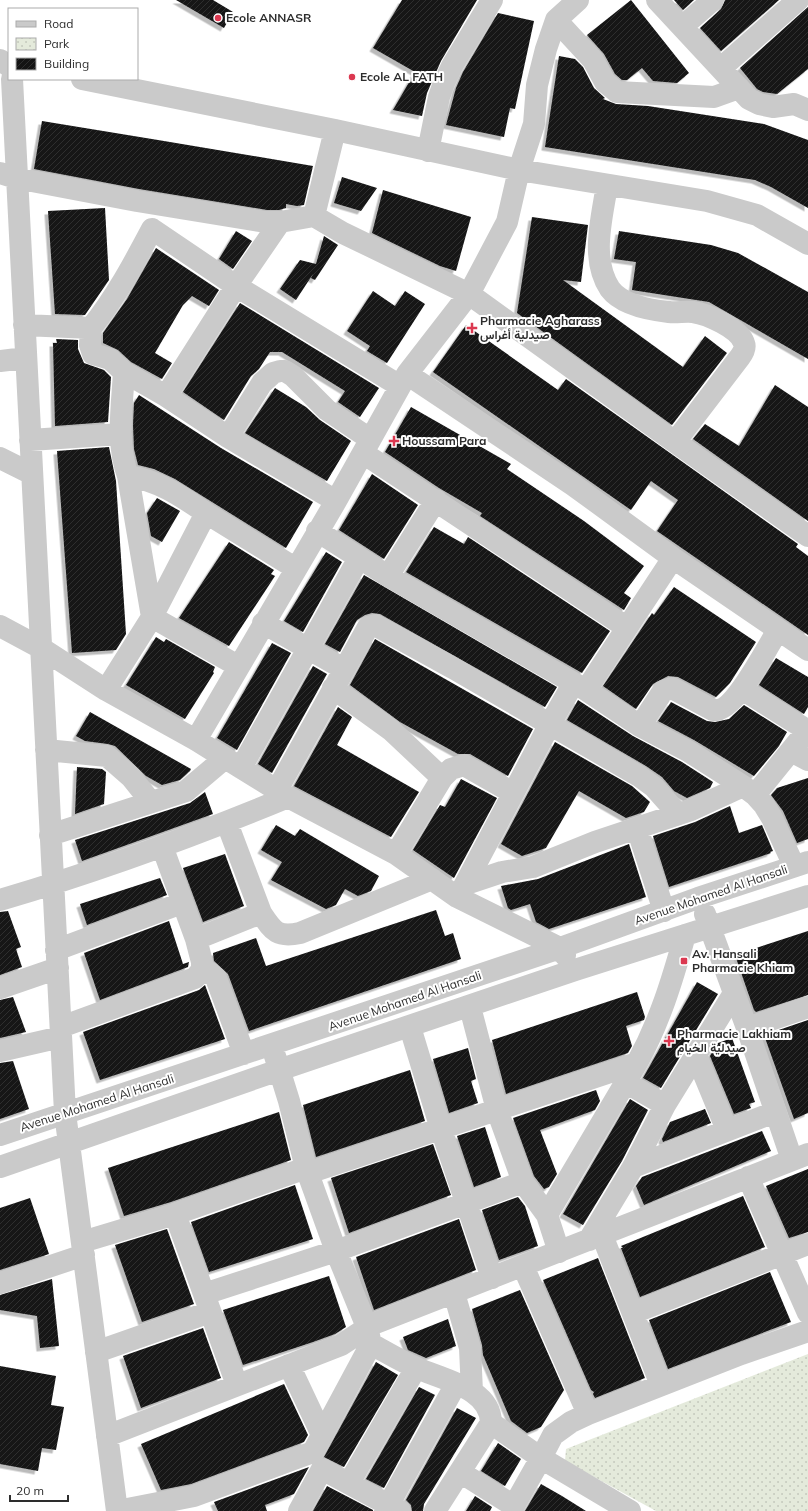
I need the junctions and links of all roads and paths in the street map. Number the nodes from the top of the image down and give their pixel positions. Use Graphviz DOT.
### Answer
graph roads {
  1 [pos="492,0"];
  2 [pos="578,0"];
  3 [pos="657,0"];
  4 [pos="713,0"];
  5 [pos="798,0"];
  6 [pos="556,20"];
  7 [pos="683,26"];
  8 [pos="720,68"];
  9 [pos="12,80"];
  10 [pos="87,80"];
  11 [pos="739,88"];
  12 [pos="803,102"];
  13 [pos="335,130"];
  14 [pos="428,151"];
  15 [pos="519,170"];
  16 [pos="8,176"];
  17 [pos="607,185"];
  18 [pos="138,201"];
  19 [pos="314,216"];
  20 [pos="280,222"];
  21 [pos="152,229"];
  22 [pos="808,244"];
  23 [pos="236,286"];
  24 [pos="469,294"];
  25 [pos="24,325"];
  26 [pos="91,328"];
  27 [pos="25,358"];
  28 [pos="0,361"];
  29 [pos="124,372"];
  30 [pos="403,380"];
  31 [pos="166,396"];
  32 [pos="120,434"];
  33 [pos="228,437"];
  34 [pos="30,440"];
  35 [pos="675,442"];
  36 [pos="367,446"];
  37 [pos="0,458"];
  38 [pos="32,474"];
  39 [pos="128,476"];
  40 [pos="436,500"];
  41 [pos="336,501"];
  42 [pos="206,513"];
  43 [pos="317,531"];
  44 [pos="808,536"];
  45 [pos="359,558"];
  46 [pos="673,558"];
  47 [pos="295,568"];
  48 [pos="388,576"];
  49 [pos="152,616"];
  50 [pos="263,623"];
  51 [pos="0,626"];
  52 [pos="626,627"];
  53 [pos="778,630"];
  54 [pos="41,648"];
  55 [pos="307,648"];
  56 [pos="808,650"];
  57 [pos="238,666"];
  58 [pos="344,669"];
  59 [pos="580,687"];
  60 [pos="333,688"];
  61 [pos="742,689"];
  62 [pos="106,690"];
  63 [pos="550,724"];
  64 [pos="640,726"];
  65 [pos="196,740"];
  66 [pos="46,750"];
  67 [pos="800,755"];
  68 [pos="233,763"];
  69 [pos="442,778"];
  70 [pos="749,791"];
  71 [pos="513,793"];
  72 [pos="283,794"];
  73 [pos="151,802"];
  74 [pos="678,814"];
  75 [pos="226,823"];
  76 [pos="637,828"];
  77 [pos="50,834"];
  78 [pos="162,846"];
  79 [pos="396,854"];
  80 [pos="801,864"];
  81 [pos="432,879"];
  82 [pos="53,884"];
  83 [pos="462,890"];
  84 [pos="808,896"];
  85 [pos="698,898"];
  86 [pos="0,900"];
  87 [pos="182,903"];
  88 [pos="664,911"];
  89 [pos="261,913"];
  90 [pos="711,927"];
  91 [pos="685,935"];
  92 [pos="196,939"];
  93 [pos="560,948"];
  94 [pos="57,959"];
  95 [pos="202,970"];
  96 [pos="575,970"];
  97 [pos="0,988"];
  98 [pos="734,993"];
  99 [pos="470,1007"];
  100 [pos="808,1007"];
  101 [pos="410,1027"];
  102 [pos="746,1028"];
  103 [pos="61,1032"];
  104 [pos="272,1046"];
  105 [pos="0,1051"];
  106 [pos="244,1054"];
  107 [pos="696,1055"];
  108 [pos="637,1063"];
  109 [pos="279,1070"];
  110 [pos="625,1082"];
  111 [pos="666,1105"];
  112 [pos="497,1110"];
  113 [pos="775,1112"];
  114 [pos="65,1113"];
  115 [pos="441,1129"];
  116 [pos="727,1130"];
  117 [pos="0,1135"];
  118 [pos="69,1143"];
  119 [pos="800,1157"];
  120 [pos="0,1167"];
  121 [pos="633,1167"];
  122 [pos="307,1170"];
  123 [pos="748,1177"];
  124 [pos="523,1182"];
  125 [pos="467,1203"];
  126 [pos="175,1214"];
  127 [pos="547,1215"];
  128 [pos="595,1237"];
  129 [pos="808,1244"];
  130 [pos="83,1249"];
  131 [pos="336,1251"];
  132 [pos="559,1252"];
  133 [pos="783,1256"];
  134 [pos="523,1266"];
  135 [pos="492,1278"];
  136 [pos="0,1283"];
  137 [pos="454,1293"];
  138 [pos="207,1303"];
  139 [pos="633,1313"];
  140 [pos="808,1314"];
  141 [pos="808,1331"];
  142 [pos="369,1335"];
  143 [pos="96,1352"];
  144 [pos="289,1365"];
  145 [pos="416,1368"];
  146 [pos="237,1385"];
  147 [pos="661,1385"];
  148 [pos="464,1388"];
  149 [pos="588,1414"];
  150 [pos="491,1423"];
  151 [pos="107,1436"];
  152 [pos="319,1452"];
  153 [pos="541,1458"];
  154 [pos="460,1472"];
  155 [pos="349,1483"];
  156 [pos="197,1503"];
  157 [pos="512,1508"];
  158 [pos="391,1509"];
  159 [pos="117,1511"];
  160 [pos="299,1511"];
  161 [pos="435,1511"];
  162 [pos="630,1511"];
  1 -- 14 [label="street"];
  2 -- 6 [label="street"];
  3 -- 7 [label="street"];
  4 -- 7 [label="street"];
  5 -- 8 [label="street"];
  6 -- 11 [label="street"];
  6 -- 15 [label="street"];
  7 -- 8 [label="street"];
  8 -- 11 [label="street"];
  9 -- 16 [label="street"];
  10 -- 13 [label="street"];
  11 -- 12 [label="street"];
  13 -- 14 [label="street"];
  13 -- 19 [label="street"];
  14 -- 15 [label="street"];
  15 -- 17 [label="street"];
  15 -- 24 [label="street"];
  16 -- 18 [label="street"];
  16 -- 25 [label="street"];
  17 -- 22 [label="street"];
  17 -- 35 [label="street"];
  18 -- 20 [label="street"];
  18 -- 21 [label="street"];
  19 -- 20 [label="street"];
  19 -- 24 [label="street"];
  20 -- 23 [label="street"];
  21 -- 23 [label="street"];
  21 -- 26 [label="street"];
  23 -- 30 [label="street"];
  23 -- 31 [label="street"];
  24 -- 30 [label="street"];
  24 -- 35 [label="street"];
  25 -- 26 [label="street"];
  25 -- 27 [label="street"];
  26 -- 29 [label="street"];
  27 -- 28 [label="street"];
  27 -- 34 [label="street"];
  29 -- 31 [label="street"];
  29 -- 32 [label="street"];
  30 -- 36 [label="street"];
  30 -- 46 [label="street"];
  31 -- 33 [label="street"];
  32 -- 34 [label="street"];
  32 -- 39 [label="street"];
  33 -- 36 [label="street"];
  33 -- 41 [label="street"];
  34 -- 38 [label="street"];
  35 -- 44 [label="street"];
  36 -- 40 [label="street"];
  36 -- 41 [label="street"];
  37 -- 38 [label="street"];
  38 -- 54 [label="street"];
  39 -- 42 [label="street"];
  39 -- 49 [label="street"];
  40 -- 48 [label="street"];
  40 -- 52 [label="street"];
  41 -- 43 [label="street"];
  42 -- 47 [label="street"];
  42 -- 49 [label="street"];
  43 -- 45 [label="street"];
  43 -- 47 [label="street"];
  45 -- 48 [label="street"];
  45 -- 55 [label="street"];
  46 -- 52 [label="street"];
  46 -- 53 [label="street"];
  47 -- 50 [label="street"];
  48 -- 59 [label="street"];
  49 -- 57 [label="street"];
  49 -- 62 [label="street"];
  50 -- 55 [label="street"];
  50 -- 57 [label="street"];
  51 -- 54 [label="street"];
  52 -- 59 [label="street"];
  53 -- 56 [label="street"];
  53 -- 61 [label="street"];
  54 -- 62 [label="street"];
  54 -- 66 [label="street"];
  55 -- 58 [label="street"];
  55 -- 68 [label="street"];
  57 -- 65 [label="street"];
  58 -- 60 [label="street"];
  58 -- 63 [label="street"];
  59 -- 63 [label="street"];
  59 -- 64 [label="street"];
  60 -- 69 [label="street"];
  60 -- 72 [label="street"];
  61 -- 64 [label="street"];
  61 -- 67 [label="street"];
  62 -- 65 [label="street"];
  63 -- 71 [label="street"];
  63 -- 74 [label="street"];
  64 -- 70 [label="street"];
  65 -- 68 [label="street"];
  66 -- 73 [label="street"];
  66 -- 77 [label="street"];
  67 -- 70 [label="street"];
  68 -- 72 [label="street"];
  68 -- 73 [label="street"];
  69 -- 71 [label="street"];
  69 -- 79 [label="street"];
  70 -- 74 [label="street"];
  70 -- 80 [label="street"];
  71 -- 83 [label="street"];
  72 -- 75 [label="street"];
  72 -- 79 [label="street"];
  73 -- 77 [label="street"];
  74 -- 76 [label="street"];
  75 -- 78 [label="street"];
  75 -- 89 [label="street"];
  76 -- 83 [label="street"];
  76 -- 88 [label="street"];
  77 -- 82 [label="street"];
  78 -- 82 [label="street"];
  78 -- 87 [label="street"];
  79 -- 81 [label="street"];
  80 -- 85 [label="street, Avenue Mohamed Al Hansali"];
  81 -- 83 [label="street"];
  81 -- 89 [label="street"];
  82 -- 86 [label="street"];
  82 -- 94 [label="street"];
  83 -- 93 [label="street"];
  84 -- 90 [label="street, Avenue Mohamed Al Hansali"];
  85 -- 88 [label="street, Avenue Mohamed Al Hansali"];
  85 -- 90 [label="street"];
  87 -- 92 [label="street"];
  87 -- 94 [label="street"];
  88 -- 93 [label="street, Avenue Mohamed Al Hansali"];
  89 -- 92 [label="street"];
  90 -- 91 [label="street, Avenue Mohamed Al Hansali"];
  90 -- 98 [label="street"];
  91 -- 96 [label="street, Avenue Mohamed Al Hansali"];
  91 -- 108 [label="street"];
  92 -- 95 [label="street"];
  93 -- 96 [label="street"];
  93 -- 104 [label="street, Avenue Mohamed Al Hansali"];
  94 -- 97 [label="street"];
  94 -- 103 [label="street"];
  95 -- 103 [label="street"];
  95 -- 106 [label="street"];
  96 -- 99 [label="street, Avenue Mohamed Al Hansali"];
  98 -- 102 [label="street"];
  98 -- 107 [label="street"];
  99 -- 101 [label="street, Avenue Mohamed Al Hansali"];
  99 -- 112 [label="street"];
  100 -- 102 [label="street"];
  101 -- 109 [label="street, Avenue Mohamed Al Hansali"];
  101 -- 115 [label="street"];
  102 -- 113 [label="street"];
  103 -- 105 [label="street"];
  103 -- 114 [label="street"];
  104 -- 106 [label="street, Avenue Mohamed Al Hansali"];
  104 -- 109 [label="street"];
  106 -- 114 [label="street, Avenue Mohamed Al Hansali"];
  107 -- 111 [label="street"];
  107 -- 116 [label="street"];
  108 -- 110 [label="street"];
  108 -- 112 [label="street"];
  109 -- 118 [label="street, Avenue Mohamed Al Hansali"];
  109 -- 122 [label="street"];
  110 -- 111 [label="street"];
  110 -- 127 [label="street"];
  111 -- 121 [label="street"];
  112 -- 115 [label="street"];
  112 -- 124 [label="street"];
  113 -- 116 [label="street"];
  113 -- 119 [label="street"];
  114 -- 117 [label="street, Avenue Mohamed Al Hansali"];
  114 -- 118 [label="street"];
  115 -- 122 [label="street"];
  115 -- 125 [label="street"];
  116 -- 121 [label="street"];
  118 -- 120 [label="street, Avenue Mohamed Al Hansali"];
  118 -- 130 [label="street"];
  119 -- 123 [label="street"];
  121 -- 128 [label="street"];
  122 -- 126 [label="street"];
  122 -- 131 [label="street"];
  123 -- 128 [label="street"];
  123 -- 133 [label="street"];
  124 -- 125 [label="street"];
  124 -- 127 [label="street"];
  125 -- 131 [label="street"];
  125 -- 135 [label="street"];
  126 -- 130 [label="street"];
  126 -- 138 [label="street"];
  127 -- 132 [label="street"];
  128 -- 132 [label="street"];
  128 -- 139 [label="street"];
  129 -- 133 [label="street"];
  130 -- 136 [label="street"];
  130 -- 143 [label="street"];
  131 -- 138 [label="street"];
  131 -- 142 [label="street"];
  132 -- 134 [label="street"];
  133 -- 139 [label="street"];
  133 -- 140 [label="street"];
  134 -- 135 [label="street"];
  134 -- 149 [label="street"];
  135 -- 137 [label="street"];
  137 -- 142 [label="street"];
  137 -- 148 [label="street"];
  138 -- 143 [label="street"];
  138 -- 146 [label="street"];
  139 -- 147 [label="street"];
  141 -- 147 [label="street"];
  142 -- 144 [label="street"];
  142 -- 145 [label="street"];
  142 -- 152 [label="street"];
  143 -- 151 [label="street"];
  144 -- 146 [label="street"];
  144 -- 152 [label="street"];
  145 -- 148 [label="street"];
  145 -- 155 [label="street"];
  146 -- 151 [label="street"];
  147 -- 149 [label="street"];
  148 -- 150 [label="street"];
  148 -- 158 [label="street"];
  149 -- 153 [label="street"];
  150 -- 153 [label="street"];
  150 -- 154 [label="street"];
  151 -- 159 [label="street"];
  152 -- 155 [label="street"];
  152 -- 156 [label="street"];
  152 -- 160 [label="street"];
  153 -- 157 [label="street"];
  153 -- 162 [label="street"];
  154 -- 157 [label="street"];
  154 -- 161 [label="street"];
  155 -- 158 [label="street"];
  156 -- 159 [label="street"];
}
